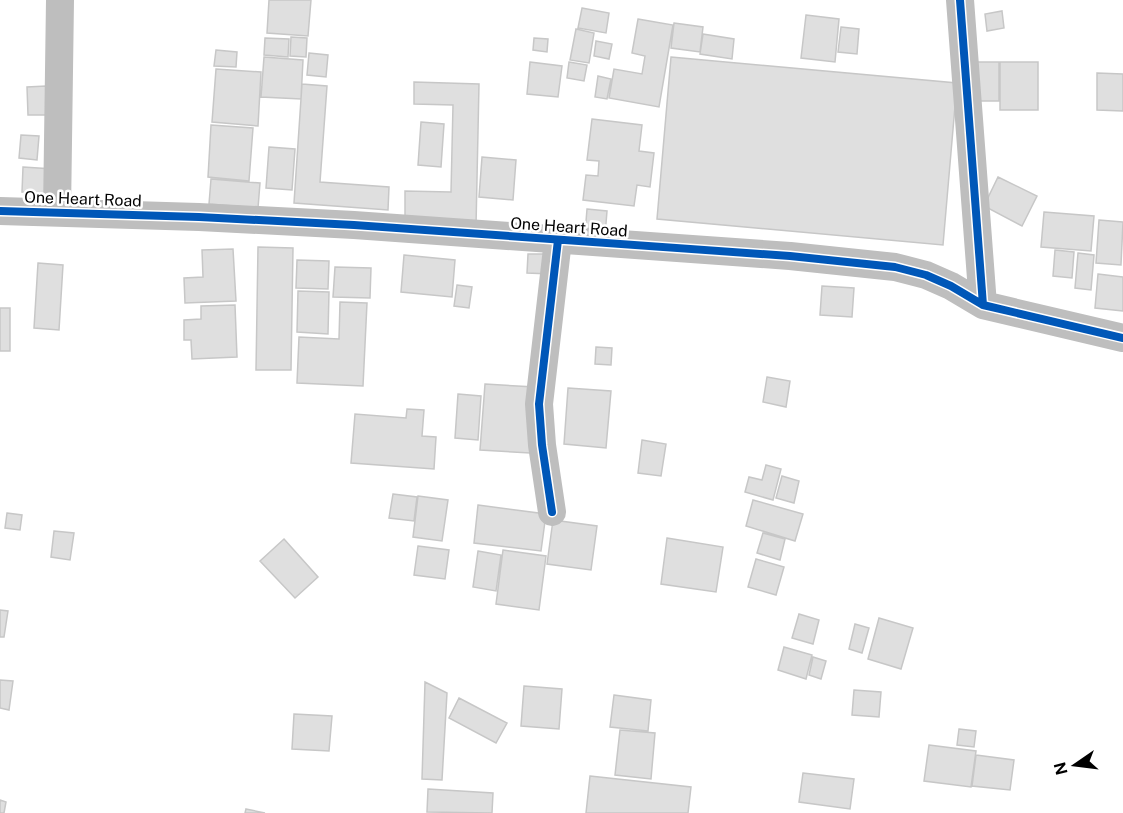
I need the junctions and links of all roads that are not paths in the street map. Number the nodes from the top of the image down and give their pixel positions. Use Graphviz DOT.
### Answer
graph roads {
  1 [pos="60,0"];
  2 [pos="960,0"];
  3 [pos="0,211"];
  4 [pos="57,212"];
  5 [pos="558,240"];
  6 [pos="983,305"];
  7 [pos="1123,338"];
  8 [pos="552,512"];
  1 -- 4 [label="street"];
  2 -- 6 [label="street"];
  3 -- 4 [label="street, One Heart Road"];
  4 -- 5 [label="street, One Heart Road"];
  5 -- 6 [label="street, One Heart Road"];
  5 -- 8 [label="street"];
  6 -- 7 [label="street, One Heart Road"];
}
